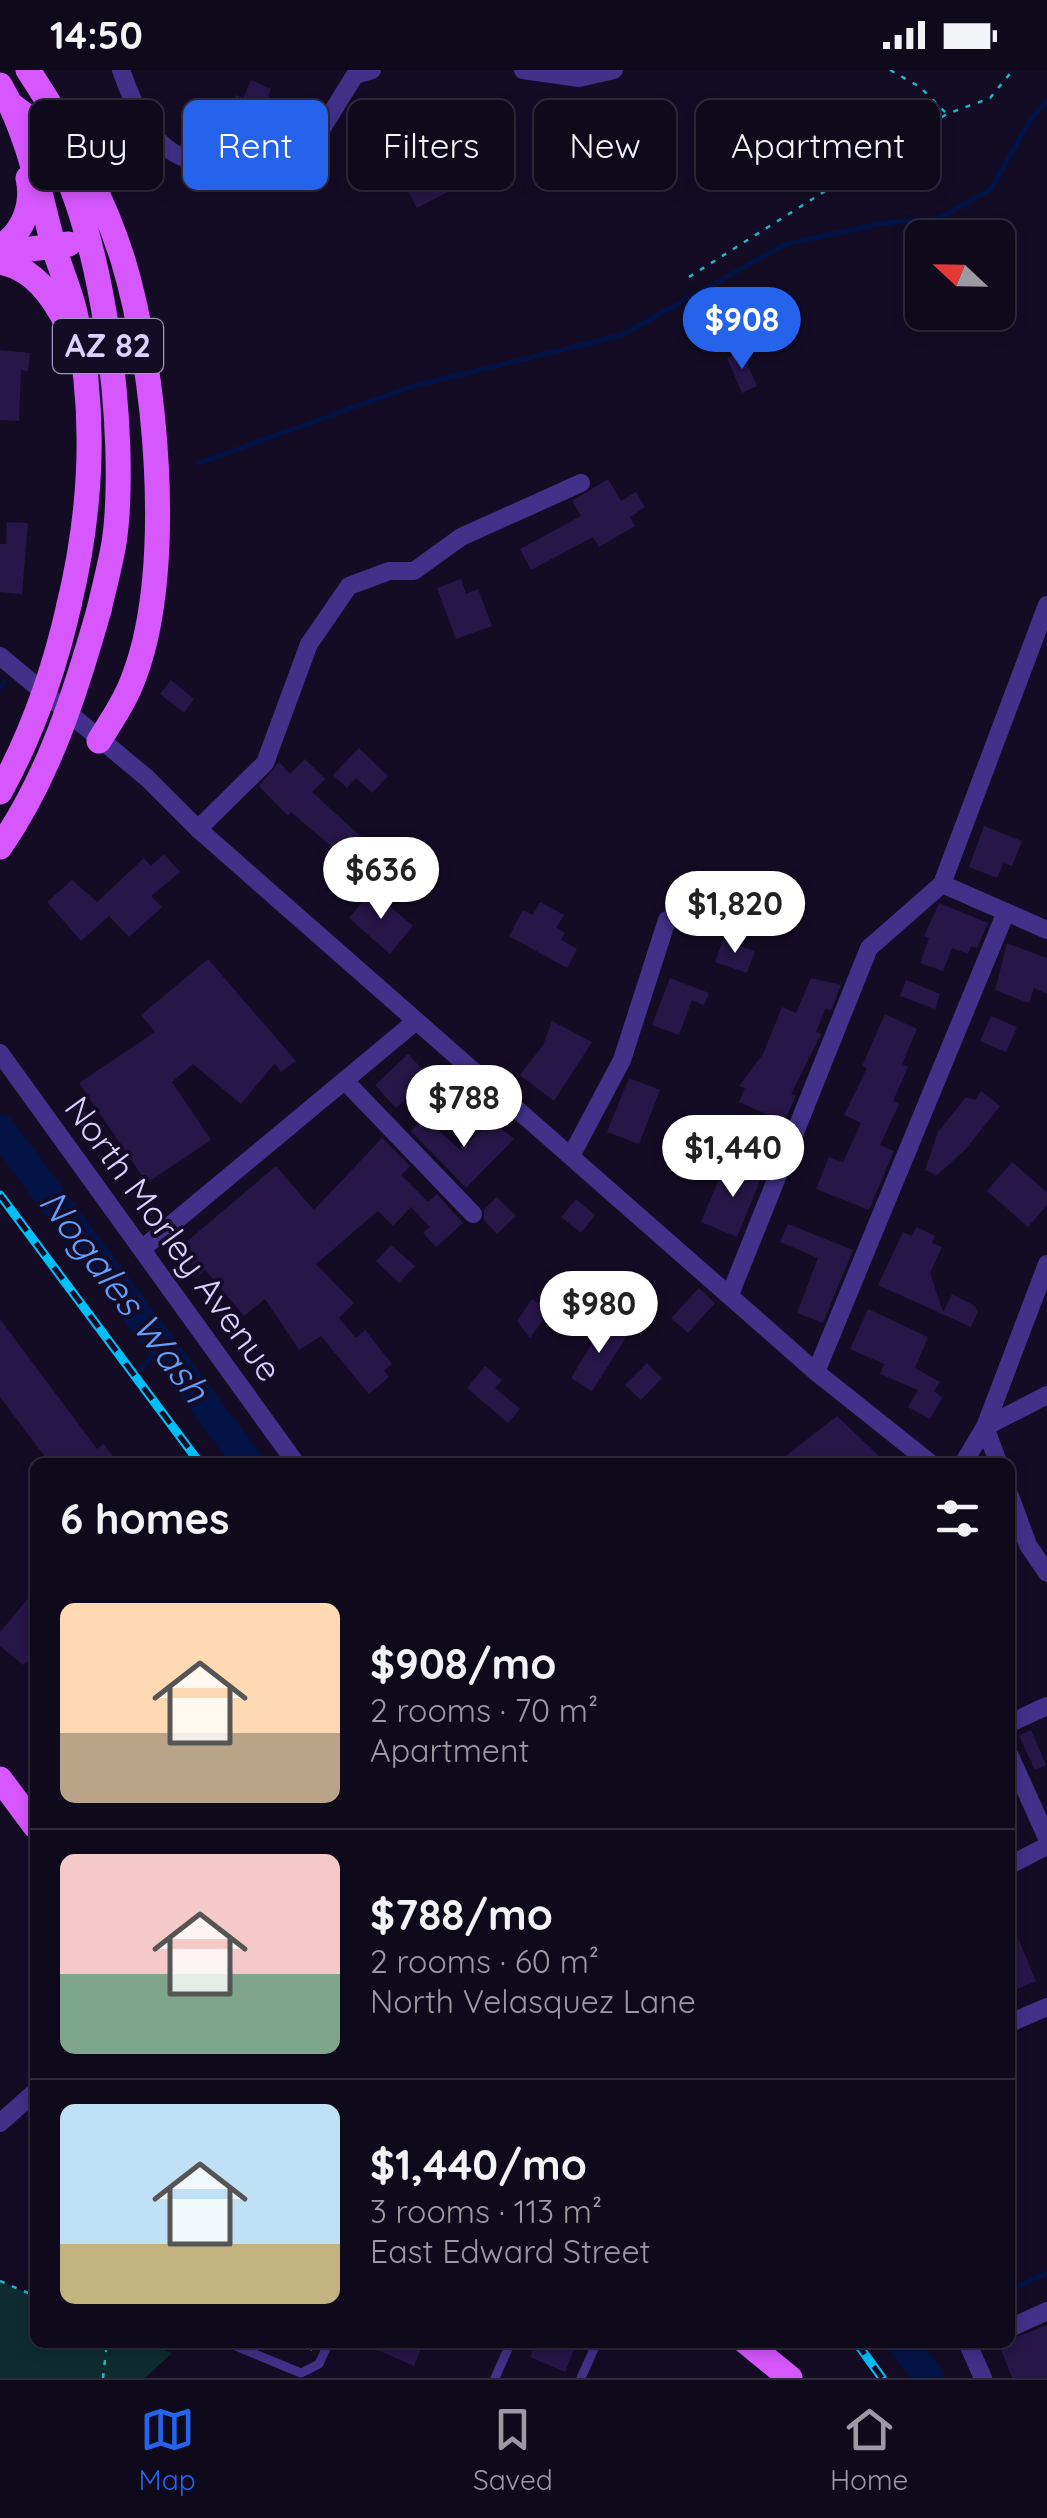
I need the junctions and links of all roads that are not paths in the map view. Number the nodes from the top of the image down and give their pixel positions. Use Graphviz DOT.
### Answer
graph roads {
  1 [pos="28,70"];
  2 [pos="121,70"];
  3 [pos="372,70"];
  4 [pos="523,70"];
  5 [pos="614,70"];
  6 [pos="6,95"];
  7 [pos="88,242"];
  8 [pos="54,246"];
  9 [pos="0,250"];
  10 [pos="0,262"];
  11 [pos="83,354"];
  12 [pos="582,483"];
  13 [pos="1047,605"];
  14 [pos="0,656"];
  15 [pos="99,741"];
  16 [pos="0,792"];
  17 [pos="198,829"];
  18 [pos="0,846"];
  19 [pos="942,884"];
  20 [pos="1006,912"];
  21 [pos="667,920"];
  22 [pos="1047,930"];
  23 [pos="416,1020"];
  24 [pos="0,1053"];
  25 [pos="344,1081"];
  26 [pos="571,1156"];
  27 [pos="473,1214"];
  28 [pos="143,1248"];
  29 [pos="1047,1264"];
  30 [pos="731,1292"];
  31 [pos="816,1372"];
  32 [pos="1047,1395"];
  33 [pos="985,1427"];
  34 [pos="292,1458"];
  35 [pos="924,1458"];
  36 [pos="966,1458"];
  37 [pos="997,1458"];
  38 [pos="1015,1510"];
  39 [pos="1015,1534"];
  40 [pos="1028,1545"];
  41 [pos="1047,1573"];
  42 [pos="1047,1706"];
  43 [pos="1015,1722"];
  44 [pos="1015,1767"];
  45 [pos="0,1779"];
  46 [pos="30,1819"];
  47 [pos="1047,1838"];
  48 [pos="1047,1846"];
  49 [pos="1015,1862"];
  50 [pos="1047,2007"];
  51 [pos="1015,2021"];
  52 [pos="30,2096"];
  53 [pos="0,2123"];
  54 [pos="1047,2311"];
  55 [pos="1015,2326"];
  56 [pos="241,2348"];
  57 [pos="326,2348"];
  58 [pos="508,2348"];
  59 [pos="594,2348"];
  60 [pos="753,2348"];
  61 [pos="973,2348"];
  62 [pos="495,2378"];
  63 [pos="581,2378"];
  64 [pos="790,2378"];
  65 [pos="983,2378"];
  1 -- 15 [label="main road"];
  2 -- 3 [label="street"];
  4 -- 5 [label="street"];
  6 -- 7 [label="main road, AZ 82"];
  6 -- 8 [label="main road, AZ 82"];
  6 -- 9 [label="main road"];
  7 -- 8 [label="main road"];
  7 -- 18 [label="main road, AZ 82, bridge"];
  8 -- 9 [label="main road"];
  8 -- 11 [label="main road, AZ 82"];
  10 -- 11 [label="main road"];
  11 -- 16 [label="main road, AZ 82, bridge"];
  12 -- 17 [label="street"];
  13 -- 19 [label="street"];
  14 -- 15 [label="street"];
  15 -- 17 [label="street"];
  17 -- 23 [label="street"];
  19 -- 20 [label="street"];
  19 -- 30 [label="street"];
  20 -- 22 [label="street"];
  20 -- 31 [label="street"];
  21 -- 26 [label="street"];
  23 -- 25 [label="street"];
  23 -- 26 [label="street"];
  24 -- 28 [label="street, North Morley Avenue"];
  25 -- 27 [label="street"];
  25 -- 28 [label="street"];
  26 -- 30 [label="street"];
  28 -- 34 [label="street, North Morley Avenue"];
  29 -- 33 [label="street"];
  30 -- 31 [label="street"];
  31 -- 35 [label="street"];
  32 -- 33 [label="street"];
  33 -- 36 [label="street"];
  33 -- 37 [label="street"];
  38 -- 40 [label="street"];
  39 -- 40 [label="street"];
  40 -- 41 [label="street"];
  42 -- 43 [label="street"];
  44 -- 47 [label="street"];
  45 -- 46 [label="main road"];
  48 -- 49 [label="street"];
  50 -- 51 [label="street"];
  52 -- 53 [label="street"];
  54 -- 55 [label="street"];
  56 -- 57 [label="lane"];
  58 -- 62 [label="lane"];
  59 -- 63 [label="lane"];
  60 -- 64 [label="main road"];
  61 -- 65 [label="street"];
}
